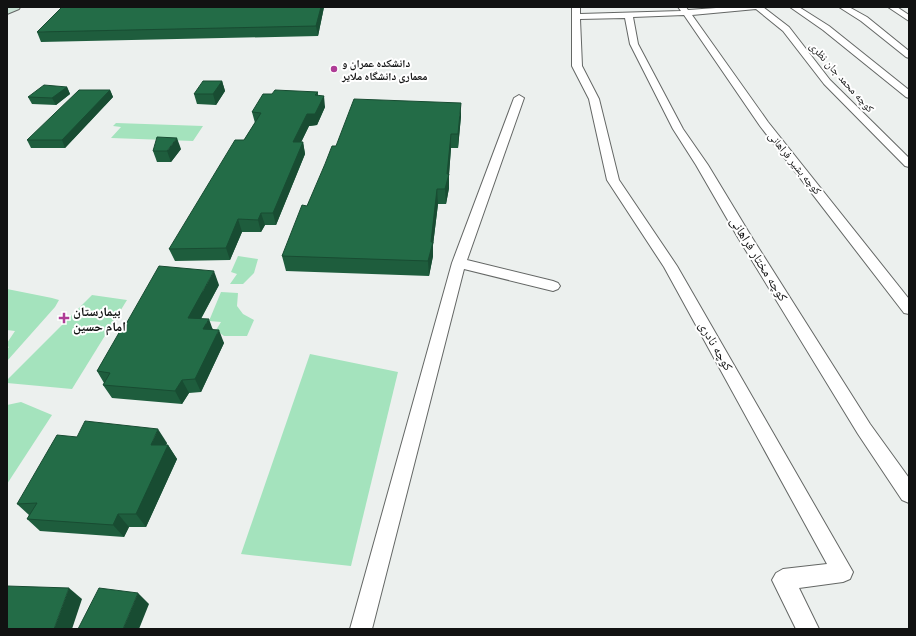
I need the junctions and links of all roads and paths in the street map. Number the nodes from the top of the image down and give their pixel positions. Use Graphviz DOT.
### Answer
graph roads {
  1 [pos="15,7"];
  2 [pos="758,7"];
  3 [pos="794,7"];
  4 [pos="843,7"];
  5 [pos="892,7"];
  6 [pos="684,10"];
  7 [pos="7,11"];
  8 [pos="576,12"];
  9 [pos="629,15"];
  10 [pos="909,19"];
  11 [pos="909,55"];
  12 [pos="909,95"];
  13 [pos="519,98"];
  14 [pos="909,164"];
  15 [pos="459,264"];
  16 [pos="553,286"];
  17 [pos="909,309"];
  18 [pos="909,494"];
  19 [pos="361,629"];
  20 [pos="808,629"];
  1 -- 7 [label="main road"];
  2 -- 6 [label="street"];
  2 -- 14 [label="street, کوچه محمد جان نظری"];
  3 -- 12 [label="street"];
  4 -- 11 [label="street"];
  5 -- 10 [label="street"];
  6 -- 9 [label="street"];
  6 -- 17 [label="street, کوچه بشیر فراهانی"];
  8 -- 9 [label="street"];
  8 -- 20 [label="street, کوچه نادری"];
  9 -- 18 [label="street, کوچه مختار فراهانی"];
  13 -- 15 [label="street"];
  15 -- 16 [label="street"];
  15 -- 19 [label="street"];
}
